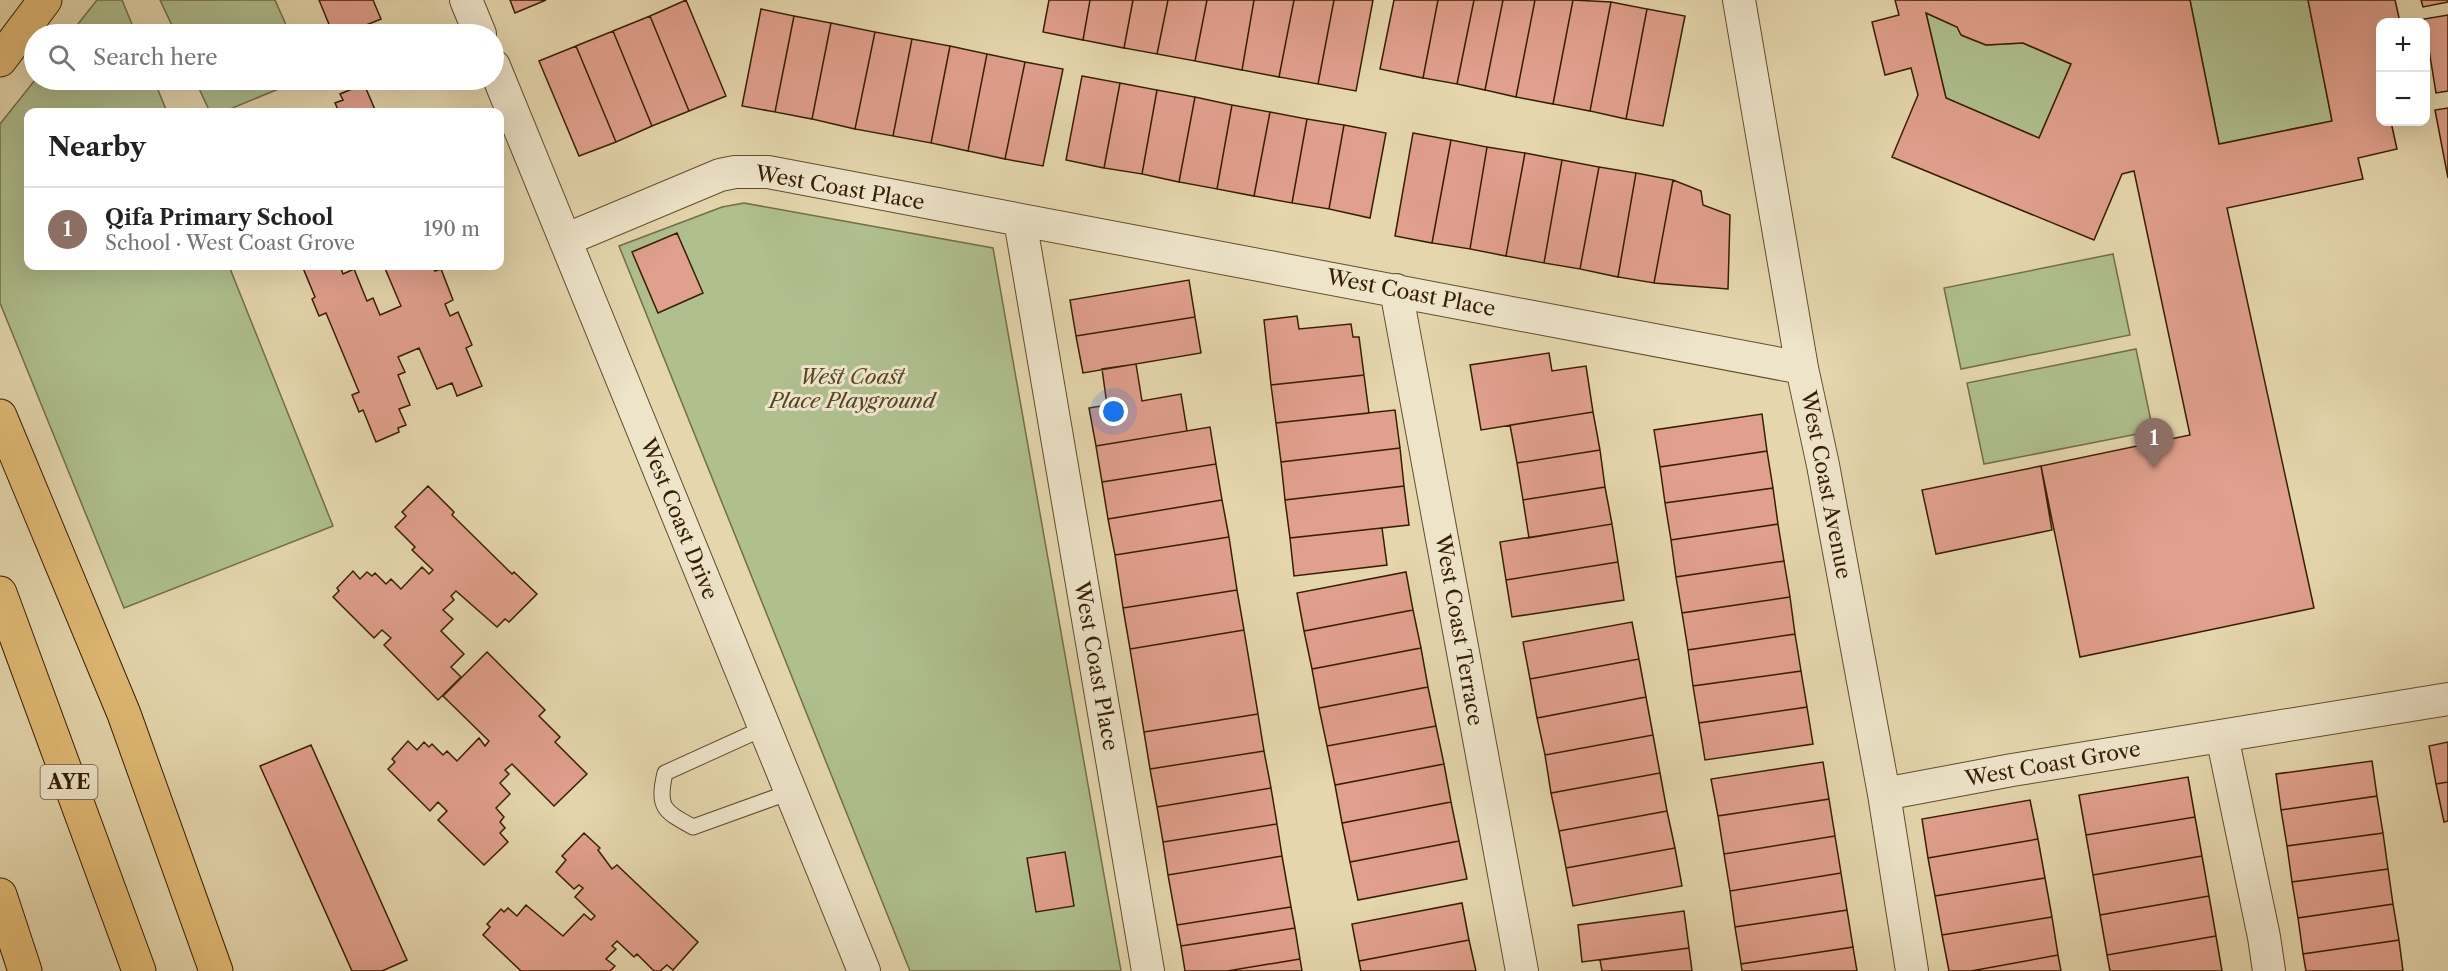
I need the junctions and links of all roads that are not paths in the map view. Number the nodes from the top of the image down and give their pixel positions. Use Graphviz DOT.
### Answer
graph roads {
  1 [pos="45,0"];
  2 [pos="466,0"];
  3 [pos="1738,0"];
  4 [pos="27,24"];
  5 [pos="476,24"];
  6 [pos="24,28"];
  7 [pos="0,60"];
  8 [pos="504,90"];
  9 [pos="1020,220"];
  10 [pos="565,240"];
  11 [pos="1396,290"];
  12 [pos="1802,368"];
  13 [pos="0,416"];
  14 [pos="0,593"];
  15 [pos="2448,699"];
  16 [pos="764,728"];
  17 [pos="2222,736"];
  18 [pos="790,792"];
  19 [pos="1884,794"];
  20 [pos="0,895"];
  21 [pos="25,971"];
  22 [pos="139,971"];
  23 [pos="216,971"];
  24 [pos="864,971"];
  25 [pos="1148,971"];
  26 [pos="1522,971"];
  27 [pos="1912,971"];
  28 [pos="2269,971"];
  1 -- 4 [label="highway"];
  2 -- 5 [label="street"];
  3 -- 12 [label="street, West Coast Avenue"];
  6 -- 7 [label="highway"];
  8 -- 10 [label="street, West Coast Drive"];
  9 -- 10 [label="street, West Coast Place"];
  9 -- 11 [label="street, West Coast Place"];
  9 -- 25 [label="street, West Coast Place"];
  10 -- 16 [label="street, West Coast Drive"];
  11 -- 12 [label="street, West Coast Place"];
  11 -- 26 [label="street, West Coast Terrace"];
  12 -- 19 [label="street, West Coast Avenue"];
  13 -- 23 [label="highway"];
  14 -- 22 [label="highway, AYE"];
  15 -- 17 [label="street, West Coast Grove"];
  16 -- 18 [label="street, West Coast Drive"];
  16 -- 18 [label="lane"];
  17 -- 19 [label="street, West Coast Grove"];
  17 -- 28 [label="street"];
  18 -- 24 [label="street, West Coast Drive"];
  19 -- 27 [label="street, West Coast Avenue"];
  20 -- 21 [label="highway"];
}
